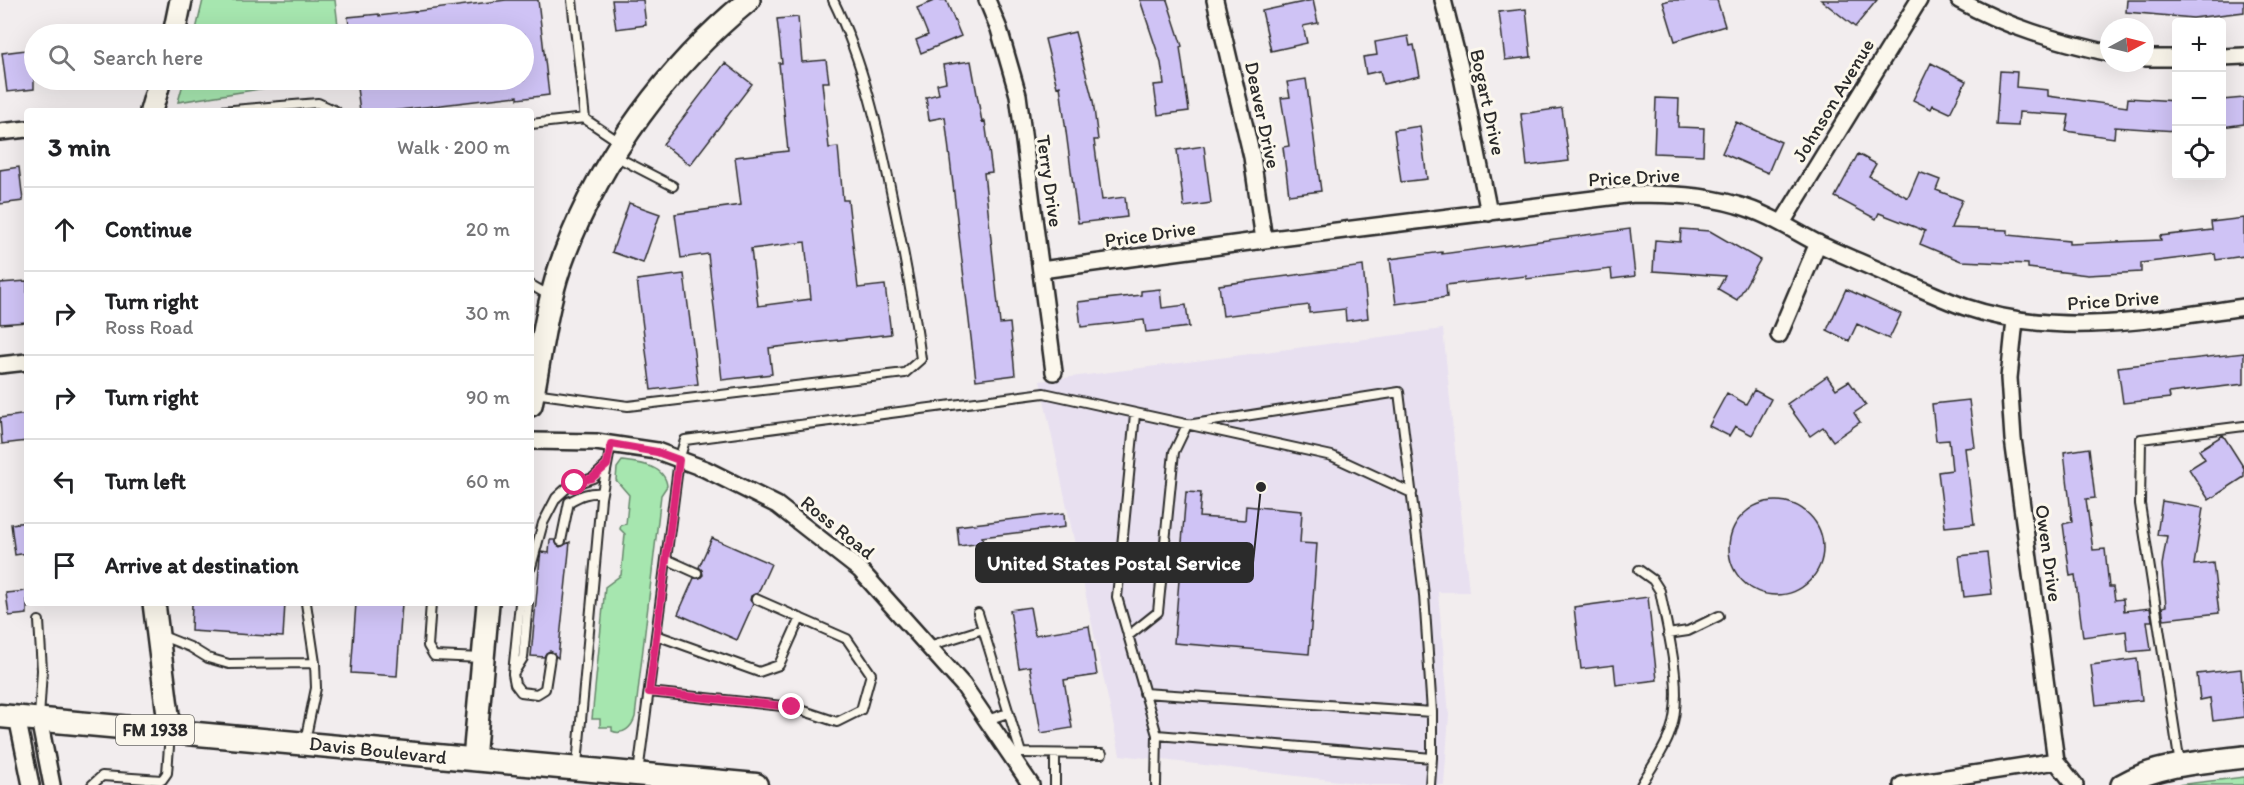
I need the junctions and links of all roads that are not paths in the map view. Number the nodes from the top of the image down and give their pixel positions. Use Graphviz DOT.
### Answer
graph roads {
  1 [pos="181,0"];
  2 [pos="572,0"];
  3 [pos="749,0"];
  4 [pos="833,0"];
  5 [pos="987,0"];
  6 [pos="1215,0"];
  7 [pos="1443,0"];
  8 [pos="1919,0"];
  9 [pos="1959,0"];
  10 [pos="176,24"];
  11 [pos="2100,51"];
  12 [pos="2244,56"];
  13 [pos="2226,57"];
  14 [pos="2154,58"];
  15 [pos="2172,58"];
  16 [pos="157,90"];
  17 [pos="152,108"];
  18 [pos="257,108"];
  19 [pos="329,108"];
  20 [pos="585,118"];
  21 [pos="534,124"];
  22 [pos="24,129"];
  23 [pos="0,132"];
  24 [pos="618,150"];
  25 [pos="673,186"];
  26 [pos="1489,213"];
  27 [pos="1782,223"];
  28 [pos="1264,240"];
  29 [pos="1818,243"];
  30 [pos="1041,270"];
  31 [pos="534,287"];
  32 [pos="552,297"];
  33 [pos="2244,307"];
  34 [pos="2015,320"];
  35 [pos="1779,335"];
  36 [pos="24,362"];
  37 [pos="0,365"];
  38 [pos="1054,372"];
  39 [pos="534,389"];
  40 [pos="534,399"];
  41 [pos="1135,414"];
  42 [pos="1187,425"];
  43 [pos="2244,426"];
  44 [pos="534,441"];
  45 [pos="611,444"];
  46 [pos="679,460"];
  47 [pos="607,465"];
  48 [pos="602,493"];
  49 [pos="1412,493"];
  50 [pos="561,541"];
  51 [pos="534,556"];
  52 [pos="666,559"];
  53 [pos="1639,570"];
  54 [pos="697,573"];
  55 [pos="756,598"];
  56 [pos="154,606"];
  57 [pos="306,606"];
  58 [pos="431,606"];
  59 [pos="488,606"];
  60 [pos="520,606"];
  61 [pos="528,606"];
  62 [pos="978,613"];
  63 [pos="1719,616"];
  64 [pos="800,618"];
  65 [pos="39,621"];
  66 [pos="983,629"];
  67 [pos="1668,634"];
  68 [pos="158,635"];
  69 [pos="656,635"];
  70 [pos="1128,636"];
  71 [pos="929,646"];
  72 [pos="550,657"];
  73 [pos="482,658"];
  74 [pos="315,663"];
  75 [pos="513,674"];
  76 [pos="649,692"];
  77 [pos="1144,693"];
  78 [pos="1432,712"];
  79 [pos="1008,713"];
  80 [pos="19,717"];
  81 [pos="987,720"];
  82 [pos="170,731"];
  83 [pos="1156,735"];
  84 [pos="304,742"];
  85 [pos="1102,754"];
  86 [pos="1055,755"];
  87 [pos="1432,758"];
  88 [pos="2244,758"];
  89 [pos="474,759"];
  90 [pos="2056,761"];
  91 [pos="2180,765"];
  92 [pos="577,768"];
  93 [pos="638,774"];
  94 [pos="31,785"];
  95 [pos="52,785"];
  96 [pos="92,785"];
  97 [pos="756,785"];
  98 [pos="1031,785"];
  99 [pos="1055,785"];
  100 [pos="1155,785"];
  101 [pos="1430,785"];
  102 [pos="1641,785"];
  103 [pos="1902,785"];
  104 [pos="2075,785"];
  105 [pos="2122,785"];
  1 -- 10 [label="street"];
  2 -- 20 [label="lane"];
  3 -- 24 [label="street"];
  4 -- 40 [label="lane"];
  5 -- 30 [label="street, Terry Drive"];
  6 -- 28 [label="street, Deaver Drive"];
  7 -- 26 [label="street, Bogart Drive"];
  8 -- 27 [label="street, Johnson Avenue"];
  9 -- 11 [label="street"];
  12 -- 13 [label="street"];
  14 -- 15 [label="street"];
  16 -- 17 [label="street"];
  18 -- 19 [label="lane"];
  20 -- 21 [label="lane"];
  20 -- 24 [label="lane"];
  22 -- 23 [label="street"];
  24 -- 25 [label="lane"];
  24 -- 32 [label="street"];
  26 -- 27 [label="street, Price Drive"];
  26 -- 28 [label="street, Price Drive"];
  27 -- 29 [label="street, Price Drive"];
  28 -- 30 [label="street, Price Drive"];
  29 -- 34 [label="street, Price Drive"];
  29 -- 35 [label="street"];
  30 -- 38 [label="street, Terry Drive"];
  31 -- 32 [label="lane"];
  32 -- 39 [label="street"];
  33 -- 34 [label="street, Price Drive"];
  34 -- 90 [label="street, Owen Drive"];
  36 -- 37 [label="street"];
  41 -- 42 [label="lane"];
  41 -- 46 [label="lane"];
  41 -- 70 [label="lane"];
  42 -- 49 [label="lane"];
  42 -- 49 [label="lane"];
  42 -- 70 [label="lane"];
  43 -- 91 [label="lane"];
  44 -- 45 [label="street, Ross Road"];
  45 -- 46 [label="street, Ross Road"];
  45 -- 47 [label="lane"];
  46 -- 52 [label="lane"];
  46 -- 71 [label="street, Ross Road"];
  47 -- 48 [label="lane"];
  47 -- 51 [label="lane"];
  48 -- 50 [label="lane"];
  48 -- 92 [label="lane"];
  49 -- 78 [label="lane"];
  52 -- 54 [label="lane"];
  52 -- 69 [label="lane"];
  53 -- 67 [label="lane"];
  55 -- 64 [label="lane"];
  56 -- 68 [label="street"];
  57 -- 74 [label="lane"];
  58 -- 73 [label="lane"];
  59 -- 73 [label="street"];
  60 -- 75 [label="lane"];
  61 -- 75 [label="lane"];
  62 -- 66 [label="lane"];
  63 -- 67 [label="lane"];
  64 -- 69 [label="lane"];
  64 -- 76 [label="lane"];
  65 -- 80 [label="lane"];
  66 -- 71 [label="lane"];
  66 -- 79 [label="lane"];
  67 -- 102 [label="lane"];
  68 -- 74 [label="lane"];
  68 -- 82 [label="street"];
  69 -- 76 [label="lane"];
  70 -- 77 [label="lane"];
  71 -- 81 [label="street, Ross Road"];
  72 -- 75 [label="lane"];
  73 -- 89 [label="street"];
  74 -- 84 [label="lane"];
  76 -- 93 [label="lane"];
  77 -- 78 [label="lane"];
  77 -- 83 [label="lane"];
  78 -- 87 [label="lane"];
  79 -- 81 [label="lane"];
  79 -- 86 [label="lane"];
  80 -- 82 [label="main road, Davis Boulevard / FM 1938"];
  80 -- 94 [label="street"];
  80 -- 95 [label="street"];
  81 -- 98 [label="street, Ross Road"];
  82 -- 84 [label="main road, Davis Boulevard / FM 1938"];
  82 -- 96 [label="lane"];
  83 -- 87 [label="lane"];
  83 -- 100 [label="lane"];
  84 -- 89 [label="main road, Davis Boulevard / FM 1938"];
  85 -- 86 [label="lane"];
  86 -- 99 [label="lane"];
  87 -- 101 [label="lane"];
  88 -- 91 [label="street"];
  89 -- 92 [label="main road, Davis Boulevard / FM 1938"];
  90 -- 103 [label="street"];
  90 -- 104 [label="street"];
  91 -- 105 [label="street"];
  92 -- 93 [label="main road, Davis Boulevard / FM 1938"];
  93 -- 97 [label="main road, Davis Boulevard / FM 1938"];
}
